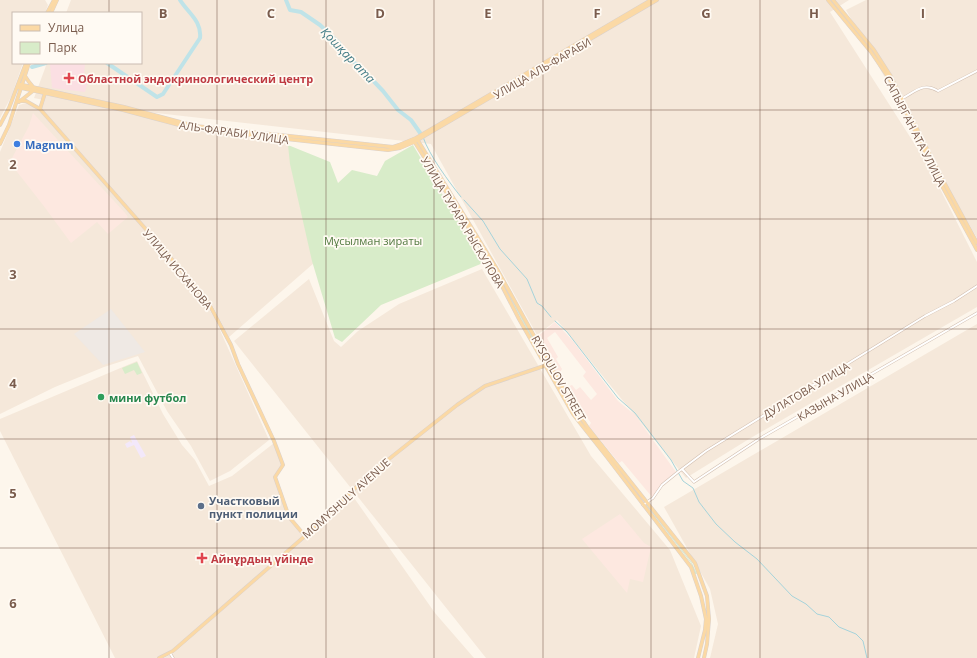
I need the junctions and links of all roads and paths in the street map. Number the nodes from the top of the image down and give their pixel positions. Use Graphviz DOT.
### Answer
graph roads {
  1 [pos="54,0"];
  2 [pos="57,0"];
  3 [pos="651,0"];
  4 [pos="656,0"];
  5 [pos="828,0"];
  6 [pos="833,0"];
  7 [pos="48,12"];
  8 [pos="51,12"];
  9 [pos="26,64"];
  10 [pos="29,64"];
  11 [pos="977,71"];
  12 [pos="25,76"];
  13 [pos="20,86"];
  14 [pos="34,89"];
  15 [pos="45,93"];
  16 [pos="903,98"];
  17 [pos="20,101"];
  18 [pos="16,104"];
  19 [pos="40,109"];
  20 [pos="1,124"];
  21 [pos="8,126"];
  22 [pos="426,134"];
  23 [pos="416,139"];
  24 [pos="0,144"];
  25 [pos="977,243"];
  26 [pos="977,250"];
  27 [pos="977,286"];
  28 [pos="977,313"];
  29 [pos="524,327"];
  30 [pos="549,364"];
  31 [pos="545,366"];
  32 [pos="577,411"];
  33 [pos="573,414"];
  34 [pos="682,468"];
  35 [pos="647,502"];
  36 [pos="643,504"];
  37 [pos="305,536"];
  38 [pos="699,575"];
  39 [pos="694,576"];
  40 [pos="170,653"];
  41 [pos="159,658"];
  42 [pos="173,658"];
  43 [pos="698,658"];
  44 [pos="704,658"];
  1 -- 7 [label="main road"];
  2 -- 8 [label="main road"];
  3 -- 22 [label="main road, УЛИЦА АЛЬ-ФАРАБИ"];
  4 -- 22 [label="main road, УЛИЦА АЛЬ-ФАРАБИ"];
  5 -- 26 [label="main road, САПЫРГАН АТА УЛИЦА"];
  6 -- 16 [label="main road, САПЫРГАН АТА УЛИЦА"];
  9 -- 13 [label="main road"];
  10 -- 12 [label="main road"];
  11 -- 16 [label="street"];
  12 -- 13 [label="main road"];
  12 -- 14 [label="main road"];
  13 -- 14 [label="main road, АЛЬ-ФАРАБИ УЛИЦА"];
  13 -- 18 [label="main road"];
  13 -- 20 [label="main road"];
  14 -- 15 [label="main road, АЛЬ-ФАРАБИ УЛИЦА"];
  14 -- 17 [label="main road"];
  14 -- 23 [label="main road, АЛЬ-ФАРАБИ УЛИЦА"];
  15 -- 19 [label="main road"];
  15 -- 23 [label="main road, АЛЬ-ФАРАБИ УЛИЦА"];
  16 -- 25 [label="main road, САПЫРГАН АТА УЛИЦА"];
  17 -- 18 [label="main road"];
  17 -- 19 [label="main road, УЛИЦА ИСХАНОВА"];
  18 -- 21 [label="main road"];
  19 -- 37 [label="main road, УЛИЦА ИСХАНОВА"];
  20 -- 21 [label="main road"];
  21 -- 24 [label="main road"];
  22 -- 23 [label="main road, АЛЬ-ФАРАБИ УЛИЦА"];
  23 -- 29 [label="main road, УЛИЦА ТУРАРА РЫСКУЛОВА"];
  23 -- 30 [label="main road, RYSQULOV STREET"];
  27 -- 34 [label="street, ДУЛАТОВА УЛИЦА"];
  28 -- 34 [label="street, КАЗЫНА УЛИЦА"];
  29 -- 31 [label="main road, RYSQULOV STREET"];
  30 -- 31 [label="main road, MOMYSHULY AVENUE"];
  30 -- 32 [label="main road, RYSQULOV STREET"];
  31 -- 33 [label="main road, RYSQULOV STREET"];
  31 -- 37 [label="main road, MOMYSHULY AVENUE"];
  32 -- 33 [label="main road"];
  32 -- 35 [label="main road, RYSQULOV STREET"];
  33 -- 36 [label="main road, RYSQULOV STREET"];
  34 -- 35 [label="street, ДУЛАТОВА УЛИЦА"];
  35 -- 36 [label="street, ДУЛАТОВА УЛИЦА"];
  35 -- 38 [label="main road, RYSQULOV STREET"];
  36 -- 39 [label="main road, RYSQULOV STREET"];
  37 -- 40 [label="main road, MOMYSHULY AVENUE"];
  38 -- 39 [label="main road"];
  38 -- 44 [label="main road, RYSQULOV STREET"];
  39 -- 43 [label="main road, RYSQULOV STREET"];
  40 -- 41 [label="main road, MOMYSHULY AVENUE"];
  40 -- 42 [label="street"];
}
